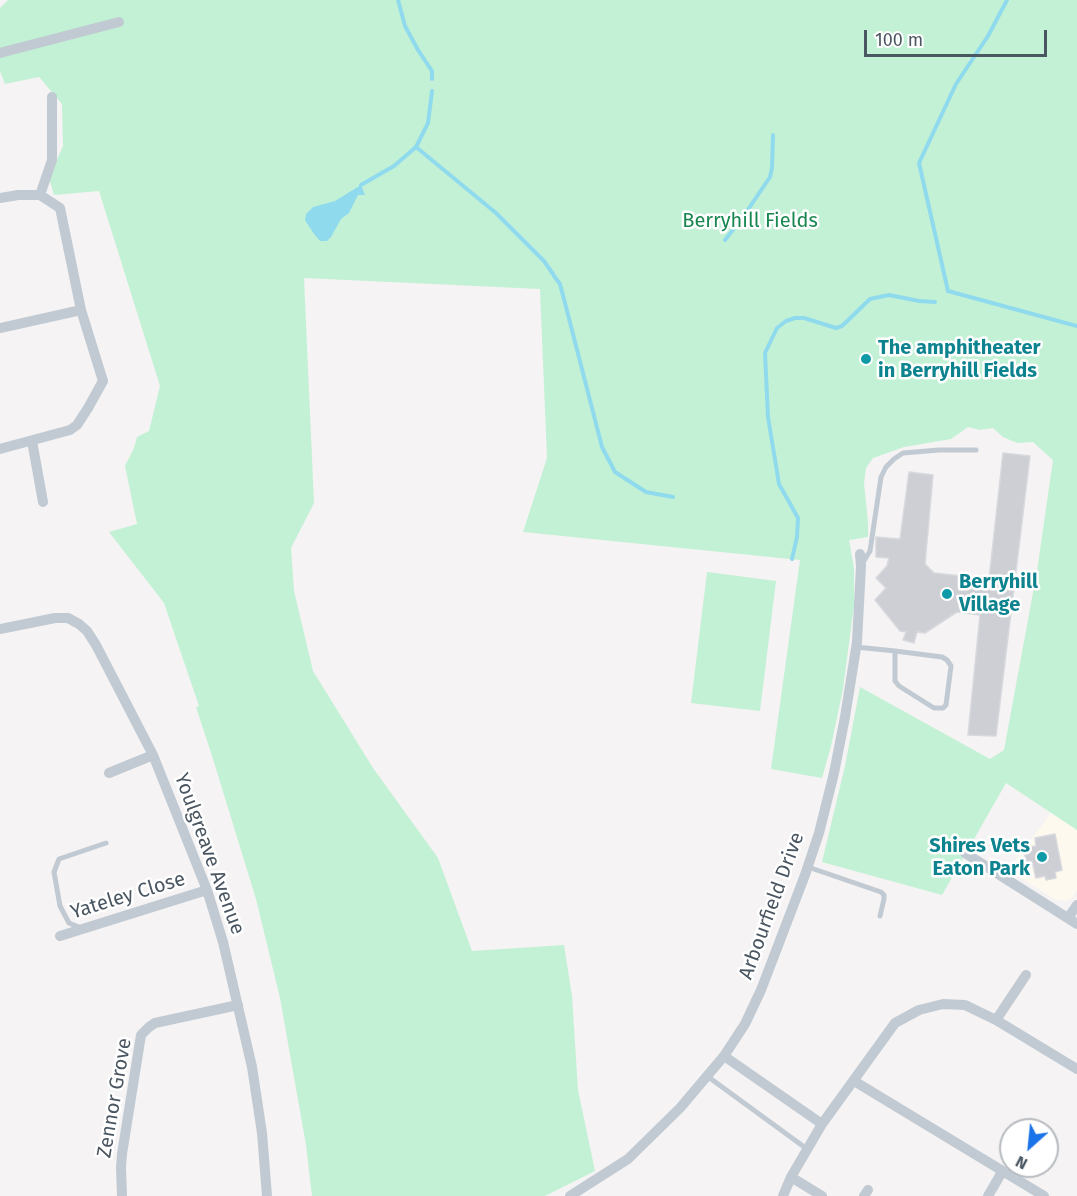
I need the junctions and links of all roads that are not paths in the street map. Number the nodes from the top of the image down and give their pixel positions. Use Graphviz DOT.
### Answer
graph roads {
  1 [pos="119,22"];
  2 [pos="0,53"];
  3 [pos="52,97"];
  4 [pos="40,195"];
  5 [pos="0,198"];
  6 [pos="81,310"];
  7 [pos="0,328"];
  8 [pos="32,441"];
  9 [pos="0,449"];
  10 [pos="976,450"];
  11 [pos="43,502"];
  12 [pos="860,560"];
  13 [pos="0,629"];
  14 [pos="856,647"];
  15 [pos="896,651"];
  16 [pos="153,755"];
  17 [pos="109,773"];
  18 [pos="106,843"];
  19 [pos="965,853"];
  20 [pos="808,867"];
  21 [pos="207,890"];
  22 [pos="1077,905"];
  23 [pos="880,916"];
  24 [pos="1073,921"];
  25 [pos="82,929"];
  26 [pos="60,936"];
  27 [pos="1026,975"];
  28 [pos="238,1005"];
  29 [pos="996,1020"];
  30 [pos="724,1056"];
  31 [pos="1077,1069"];
  32 [pos="707,1076"];
  33 [pos="854,1081"];
  34 [pos="822,1124"];
  35 [pos="807,1149"];
  36 [pos="999,1170"];
  37 [pos="791,1177"];
  38 [pos="999,1177"];
  39 [pos="1012,1178"];
  40 [pos="122,1196"];
  41 [pos="267,1196"];
  42 [pos="570,1196"];
  43 [pos="783,1196"];
  44 [pos="822,1196"];
  45 [pos="988,1196"];
  46 [pos="1044,1196"];
  1 -- 2 [label="street"];
  3 -- 4 [label="street"];
  4 -- 5 [label="street"];
  4 -- 6 [label="street"];
  6 -- 7 [label="street"];
  6 -- 8 [label="street"];
  8 -- 9 [label="street"];
  8 -- 11 [label="street"];
  10 -- 12 [label="lane"];
  12 -- 14 [label="street, Arbourfield Drive"];
  13 -- 16 [label="street, Youlgreave Avenue"];
  14 -- 15 [label="lane"];
  14 -- 20 [label="street, Arbourfield Drive"];
  15 -- 15 [label="lane"];
  16 -- 17 [label="street"];
  16 -- 21 [label="street, Youlgreave Avenue"];
  18 -- 25 [label="lane"];
  19 -- 24 [label="street"];
  20 -- 23 [label="lane"];
  20 -- 30 [label="street, Arbourfield Drive"];
  21 -- 25 [label="street, Yateley Close"];
  21 -- 28 [label="street, Youlgreave Avenue"];
  22 -- 24 [label="street"];
  25 -- 26 [label="street, Yateley Close"];
  27 -- 29 [label="street"];
  28 -- 40 [label="street, Zennor Grove"];
  28 -- 41 [label="street, Youlgreave Avenue"];
  29 -- 31 [label="street"];
  29 -- 33 [label="street"];
  30 -- 32 [label="street, Arbourfield Drive"];
  30 -- 34 [label="street"];
  32 -- 35 [label="lane"];
  32 -- 42 [label="street, Arbourfield Drive"];
  33 -- 34 [label="street"];
  33 -- 36 [label="street"];
  34 -- 35 [label="street"];
  35 -- 37 [label="street"];
  37 -- 43 [label="street"];
  37 -- 44 [label="street"];
  38 -- 45 [label="street"];
  39 -- 46 [label="street"];
}
